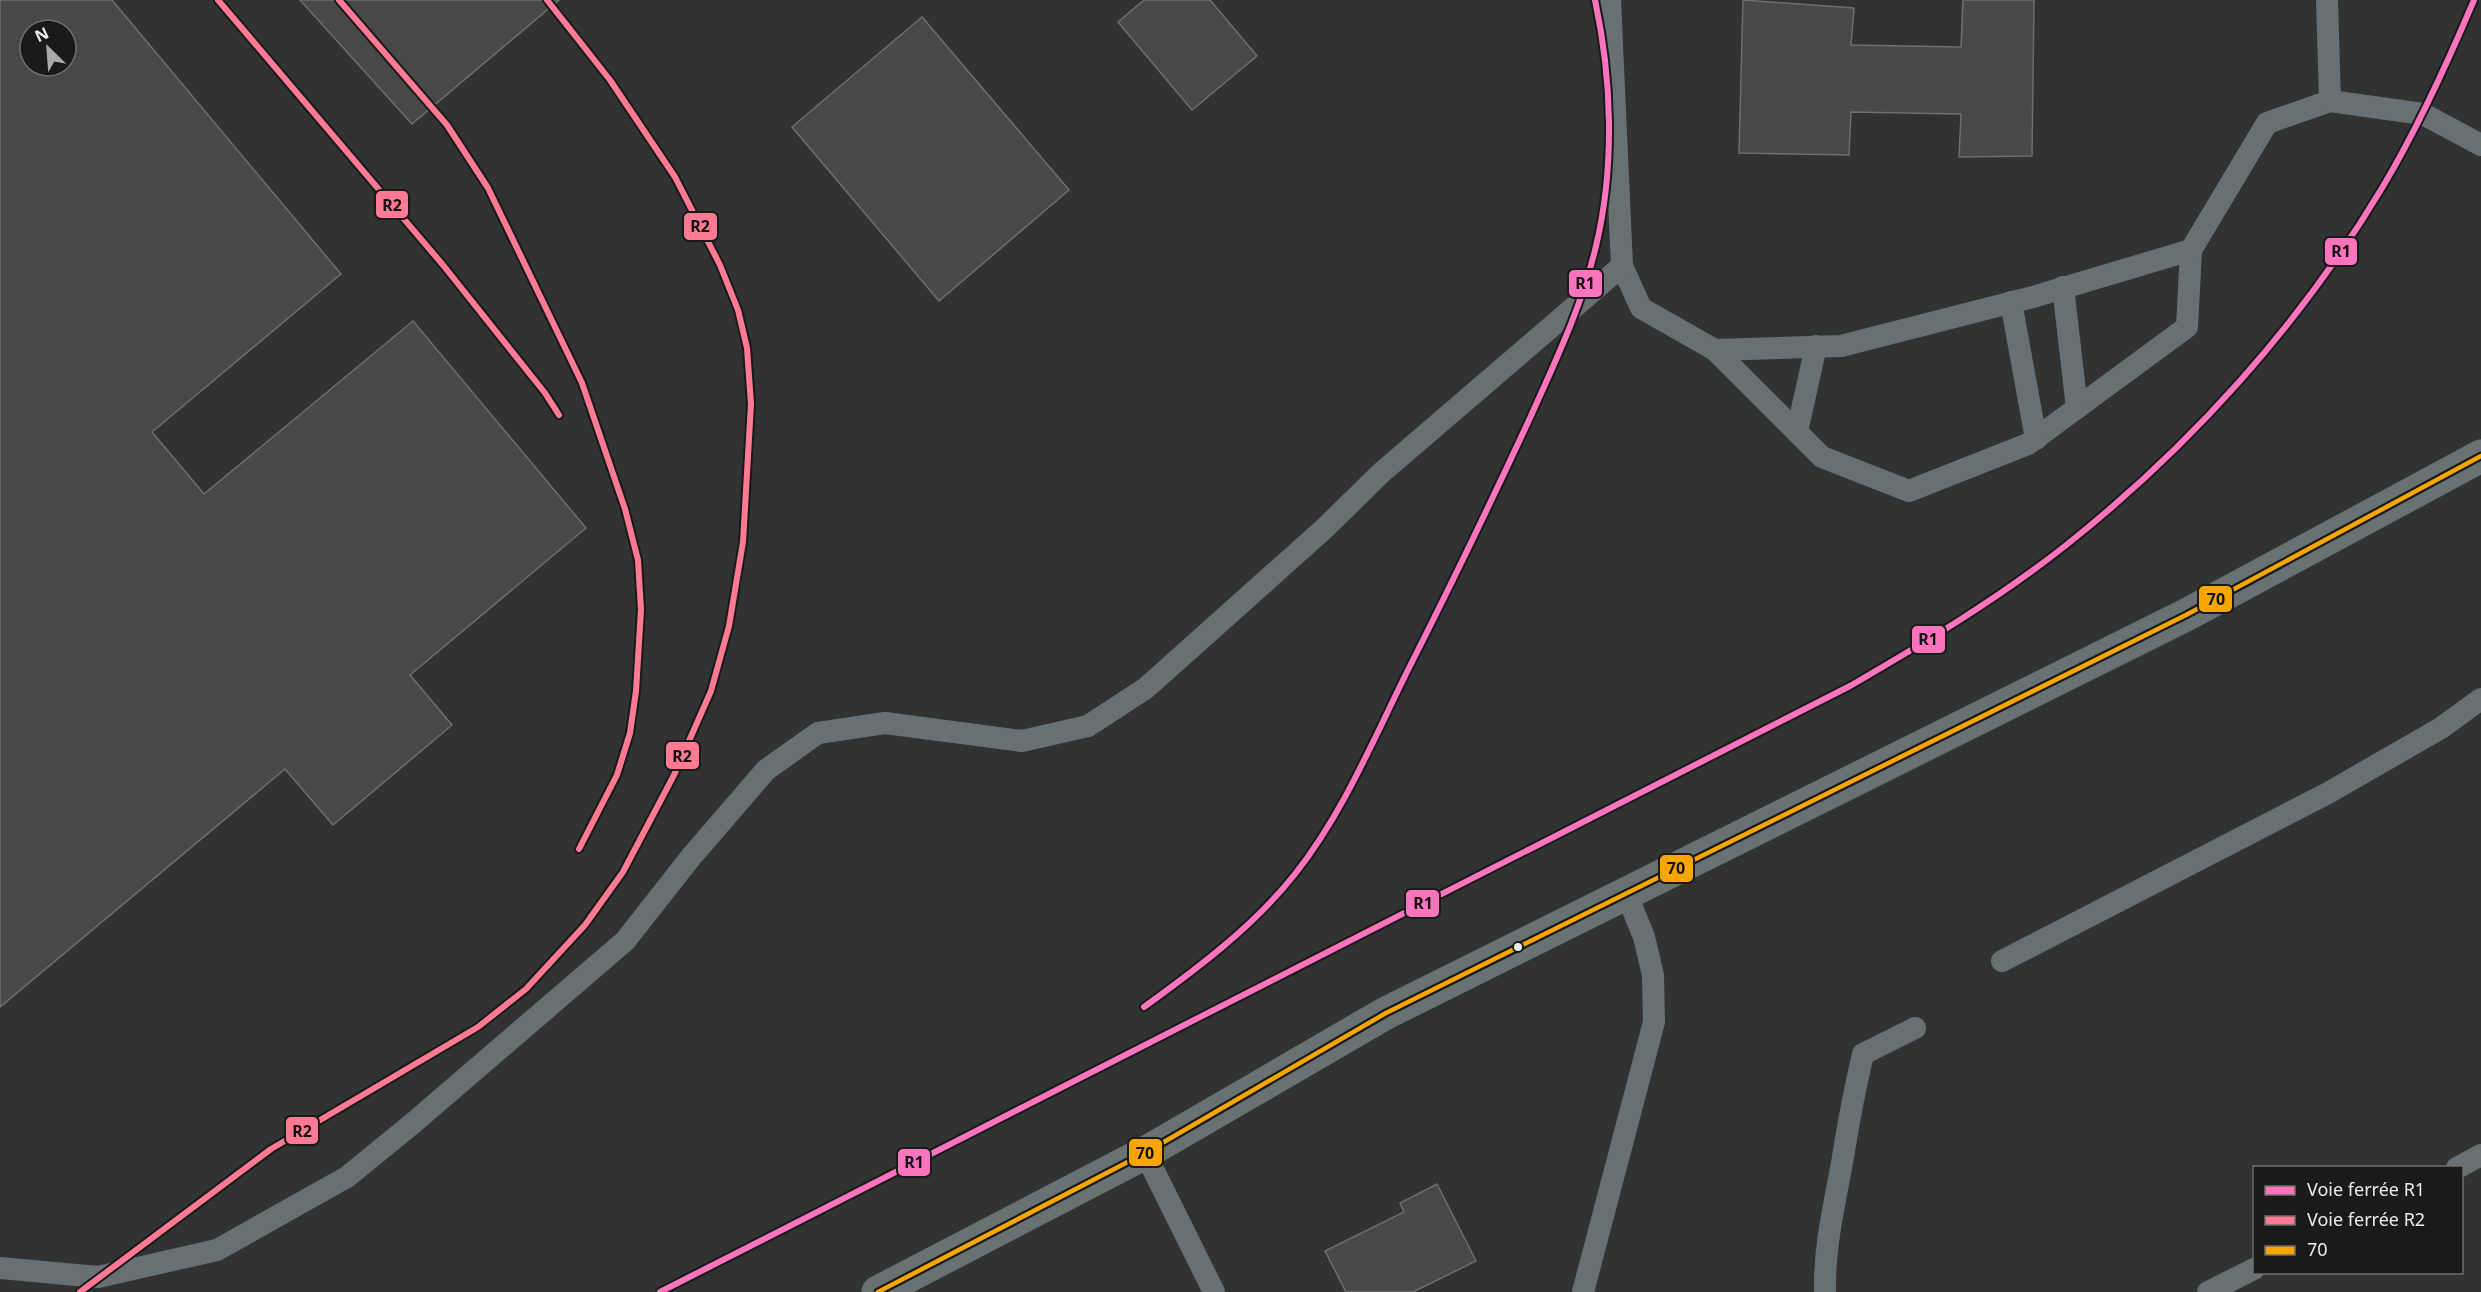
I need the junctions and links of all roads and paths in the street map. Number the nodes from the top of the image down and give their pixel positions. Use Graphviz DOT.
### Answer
graph roads {
  1 [pos="1610,0"];
  2 [pos="2327,0"];
  3 [pos="2330,101"];
  4 [pos="2481,145"];
  5 [pos="2191,250"];
  6 [pos="1622,266"];
  7 [pos="2063,288"];
  8 [pos="2011,302"];
  9 [pos="1816,346"];
  10 [pos="1715,350"];
  11 [pos="2077,408"];
  12 [pos="1797,432"];
  13 [pos="2036,439"];
  14 [pos="2481,456"];
  15 [pos="2481,699"];
  16 [pos="1627,895"];
  17 [pos="2002,961"];
  18 [pos="1915,1028"];
  19 [pos="1145,1153"];
  20 [pos="2481,1155"];
  21 [pos="2459,1166"];
  22 [pos="0,1268"];
  23 [pos="2253,1270"];
  24 [pos="1211,1291"];
  25 [pos="878,1292"];
  26 [pos="1583,1292"];
  27 [pos="1825,1292"];
  28 [pos="2208,1292"];
  1 -- 6 [label="lane"];
  2 -- 3 [label="lane"];
  3 -- 4 [label="lane"];
  3 -- 5 [label="lane"];
  5 -- 7 [label="lane"];
  5 -- 11 [label="lane"];
  6 -- 10 [label="lane"];
  6 -- 22 [label="lane"];
  7 -- 8 [label="lane"];
  7 -- 11 [label="lane"];
  8 -- 9 [label="lane"];
  8 -- 13 [label="lane"];
  9 -- 10 [label="lane"];
  9 -- 12 [label="lane"];
  10 -- 12 [label="lane"];
  11 -- 13 [label="lane"];
  12 -- 13 [label="lane"];
  14 -- 16 [label="main road"];
  15 -- 17 [label="lane"];
  16 -- 19 [label="main road"];
  16 -- 26 [label="lane"];
  18 -- 27 [label="lane"];
  19 -- 24 [label="lane"];
  19 -- 25 [label="main road"];
  20 -- 21 [label="lane"];
  23 -- 28 [label="lane"];
}
